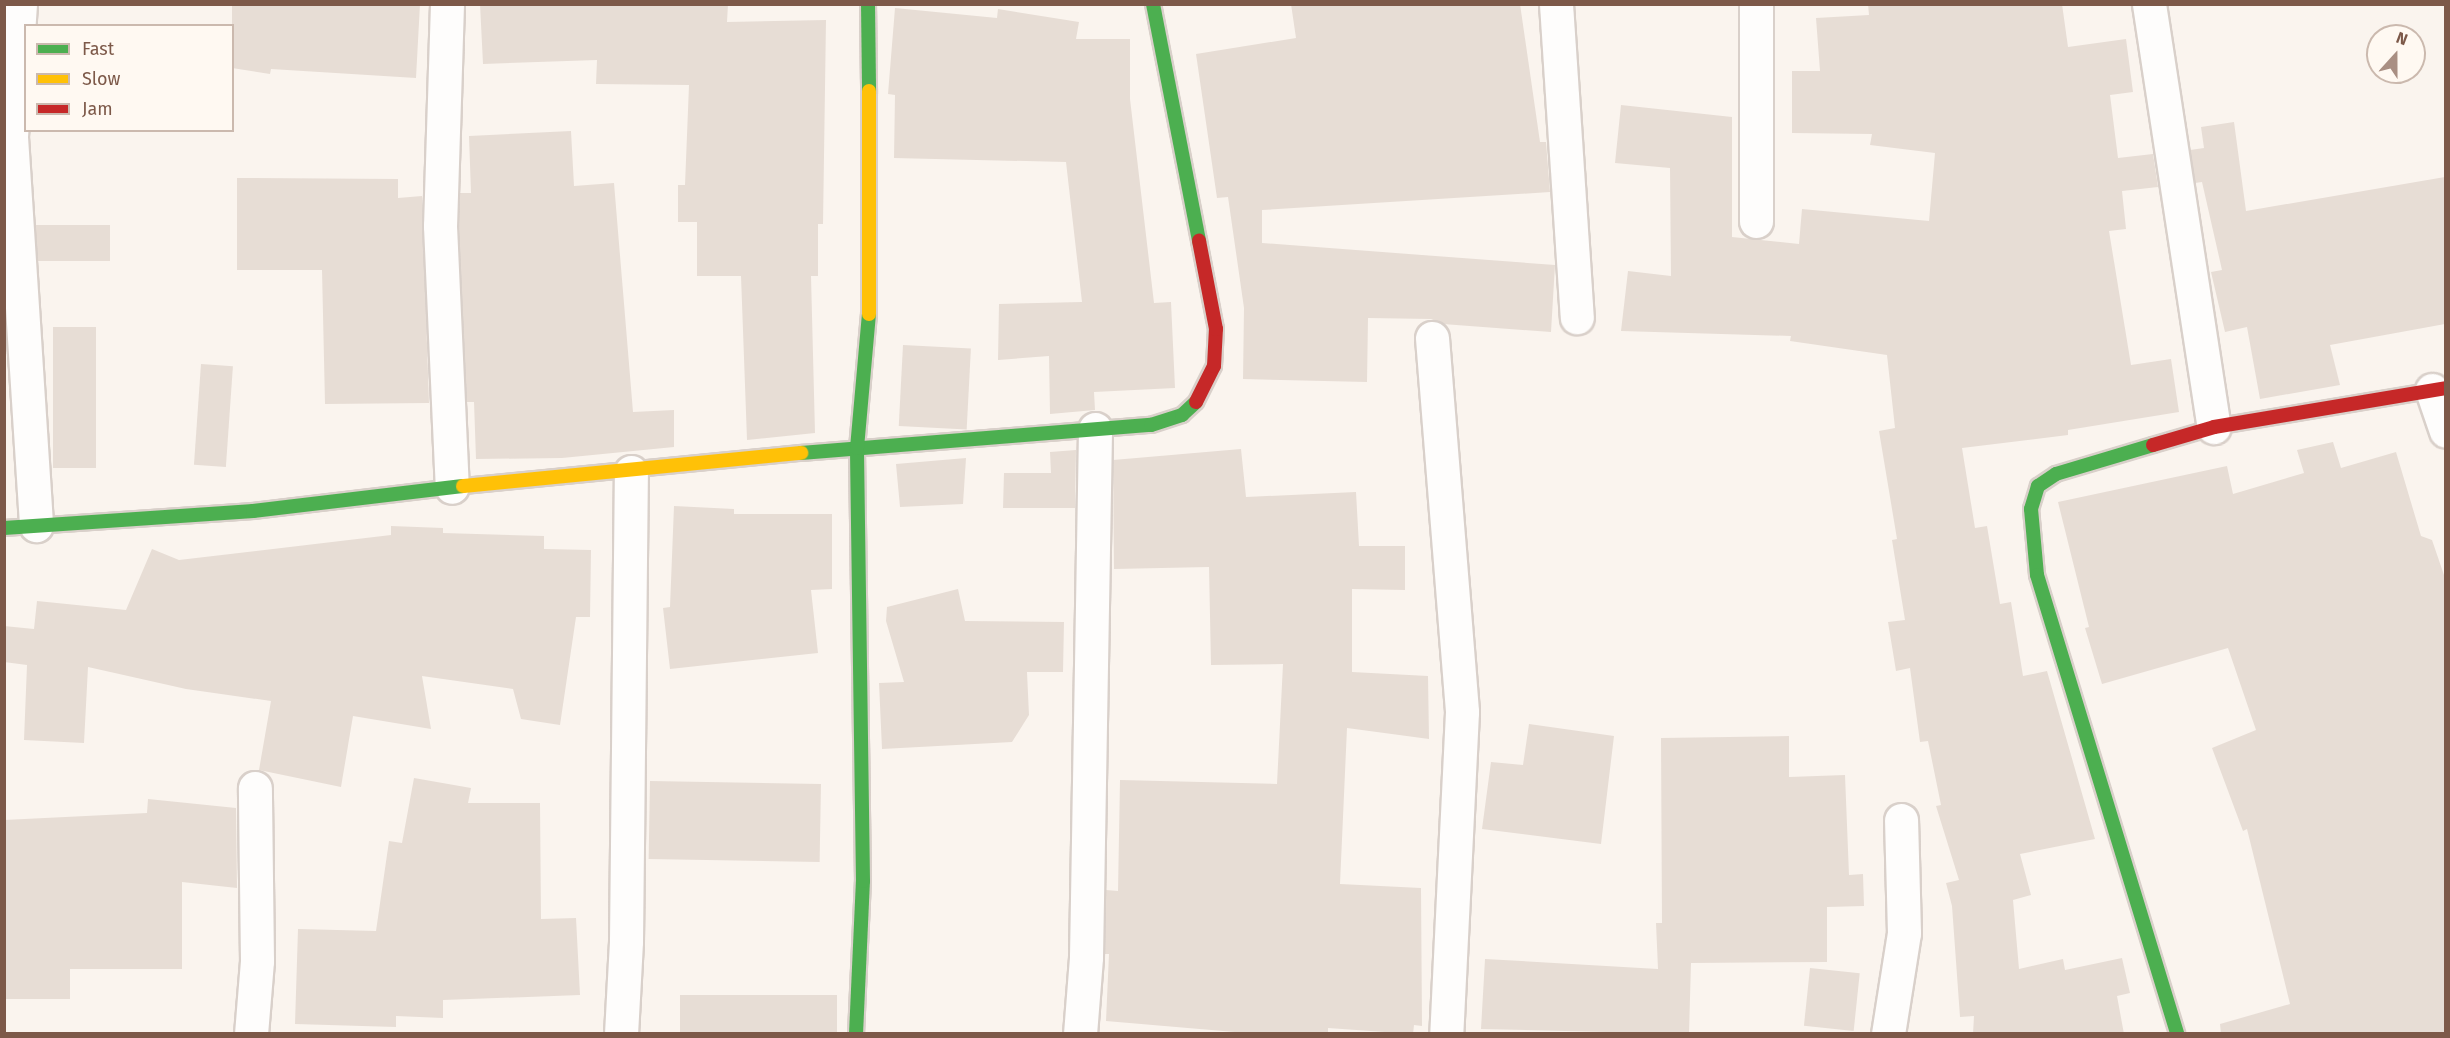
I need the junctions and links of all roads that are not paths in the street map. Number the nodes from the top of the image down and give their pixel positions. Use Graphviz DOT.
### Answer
graph roads {
  1 [pos="20,4"];
  2 [pos="447,4"];
  3 [pos="867,4"];
  4 [pos="1153,4"];
  5 [pos="1556,4"];
  6 [pos="1756,4"];
  7 [pos="2149,4"];
  8 [pos="1756,221"];
  9 [pos="1577,317"];
  10 [pos="1432,338"];
  11 [pos="2439,389"];
  12 [pos="2214,427"];
  13 [pos="1095,429"];
  14 [pos="2445,431"];
  15 [pos="857,448"];
  16 [pos="632,472"];
  17 [pos="452,487"];
  18 [pos="20,527"];
  19 [pos="255,788"];
  20 [pos="1901,820"];
  21 [pos="251,1034"];
  22 [pos="621,1034"];
  23 [pos="856,1034"];
  24 [pos="1080,1034"];
  25 [pos="1446,1034"];
  26 [pos="1888,1034"];
  27 [pos="2177,1034"];
  1 -- 18 [label="street"];
  2 -- 17 [label="street"];
  3 -- 15 [label="street"];
  4 -- 13 [label="street"];
  5 -- 9 [label="street"];
  6 -- 8 [label="street"];
  7 -- 12 [label="street"];
  10 -- 25 [label="street"];
  11 -- 12 [label="street"];
  11 -- 14 [label="street"];
  12 -- 27 [label="street"];
  13 -- 15 [label="street"];
  13 -- 24 [label="street"];
  15 -- 16 [label="street"];
  15 -- 23 [label="street"];
  16 -- 17 [label="street"];
  16 -- 22 [label="street"];
  17 -- 18 [label="street"];
  19 -- 21 [label="street"];
  20 -- 26 [label="street"];
}
